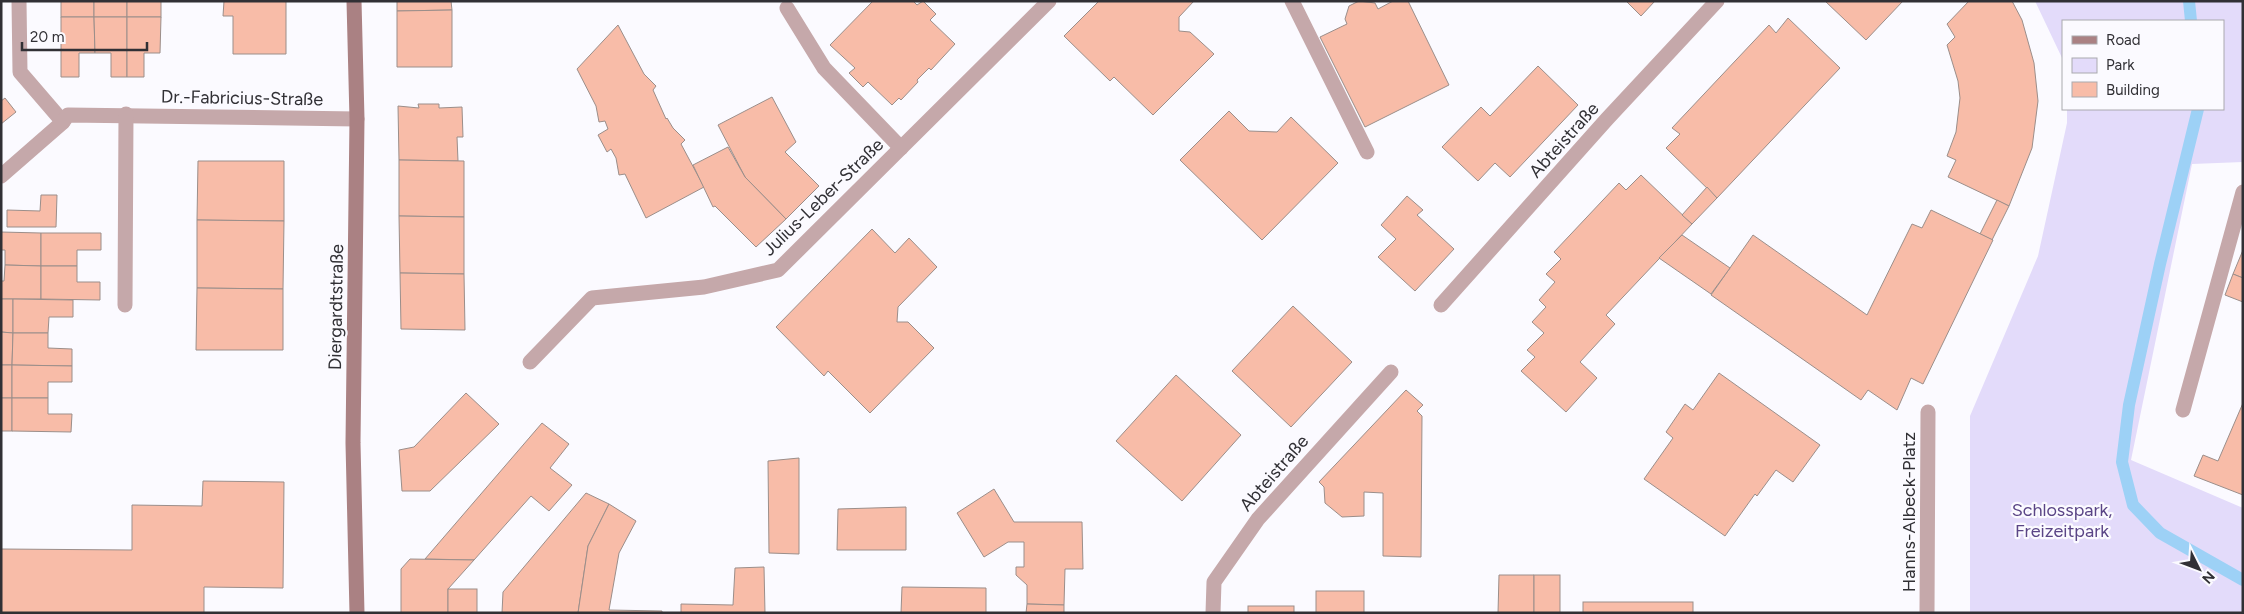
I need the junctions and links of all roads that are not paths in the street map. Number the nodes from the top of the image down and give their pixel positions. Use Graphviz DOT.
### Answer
graph roads {
  1 [pos="19,1"];
  2 [pos="354,1"];
  3 [pos="1049,1"];
  4 [pos="1292,1"];
  5 [pos="1717,1"];
  6 [pos="787,8"];
  7 [pos="126,114"];
  8 [pos="357,119"];
  9 [pos="63,122"];
  10 [pos="901,148"];
  11 [pos="1367,152"];
  12 [pos="1,176"];
  13 [pos="2243,192"];
  14 [pos="125,305"];
  15 [pos="1441,306"];
  16 [pos="530,362"];
  17 [pos="1391,372"];
  18 [pos="2183,410"];
  19 [pos="1928,412"];
  20 [pos="357,613"];
  21 [pos="1213,613"];
  22 [pos="1927,613"];
  1 -- 9 [label="street"];
  2 -- 8 [label="street, Diergardtstraße"];
  3 -- 10 [label="street, Julius-Leber-Straße"];
  4 -- 11 [label="street"];
  5 -- 15 [label="street, Abteistraße"];
  6 -- 10 [label="street, Julius-Leber-Straße"];
  7 -- 8 [label="street, Dr.-Fabricius-Straße"];
  7 -- 9 [label="street, Dr.-Fabricius-Straße"];
  7 -- 14 [label="street"];
  8 -- 20 [label="street, Diergardtstraße"];
  9 -- 12 [label="street, Dr.-Fabricius-Straße"];
  10 -- 16 [label="street, Julius-Leber-Straße"];
  13 -- 18 [label="street"];
  17 -- 21 [label="street, Abteistraße"];
  19 -- 22 [label="street, Hanns-Albeck-Platz"];
}
